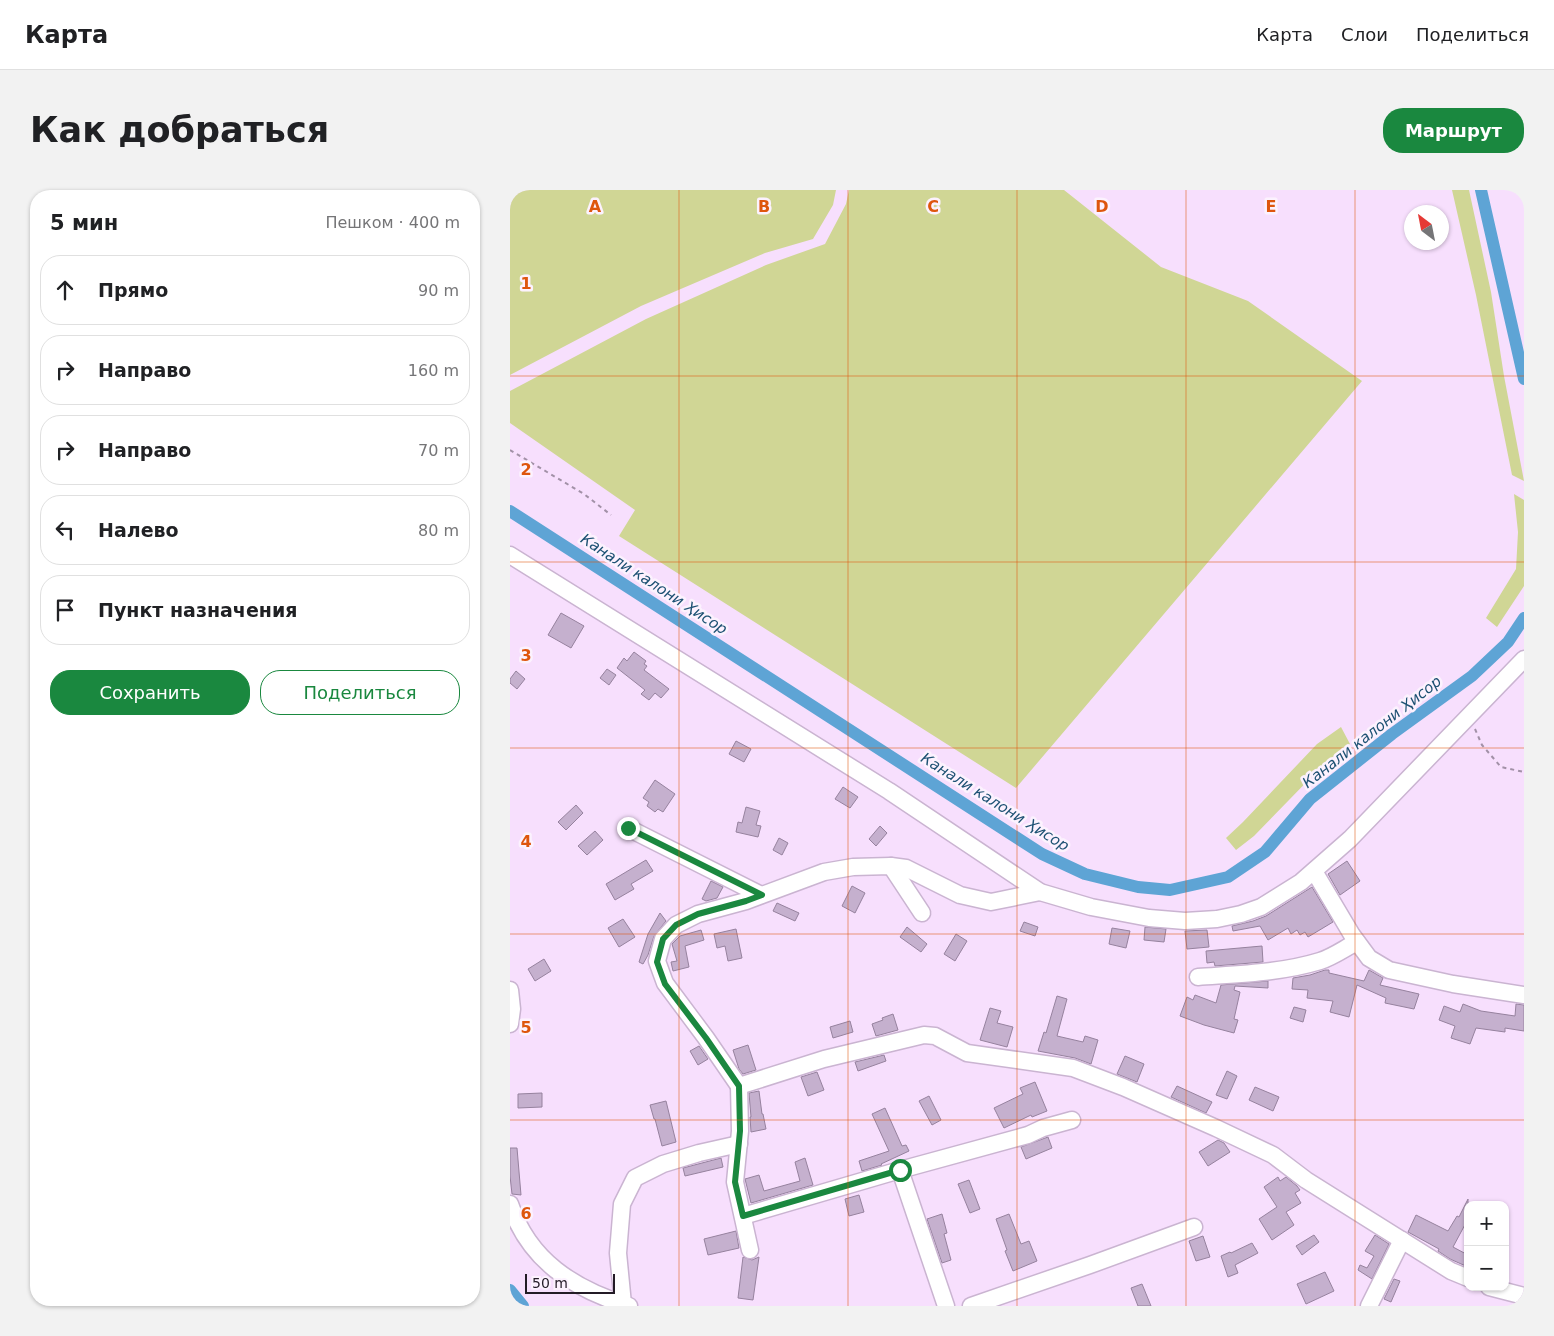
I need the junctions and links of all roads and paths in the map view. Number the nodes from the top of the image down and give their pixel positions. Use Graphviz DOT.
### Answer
graph roads {
  1 [pos="510,450"];
  2 [pos="611,514"];
  3 [pos="510,555"];
  4 [pos="1524,659"];
  5 [pos="1470,715"];
  6 [pos="1524,772"];
  7 [pos="628,828"];
  8 [pos="891,866"];
  9 [pos="1314,871"];
  10 [pos="1040,892"];
  11 [pos="762,895"];
  12 [pos="922,913"];
  13 [pos="1358,942"];
  14 [pos="1198,977"];
  15 [pos="510,990"];
  16 [pos="1524,995"];
  17 [pos="510,1024"];
  18 [pos="739,1086"];
  19 [pos="1072,1120"];
  20 [pos="739,1144"];
  21 [pos="900,1170"];
  22 [pos="510,1204"];
  23 [pos="743,1216"];
  24 [pos="1194,1227"];
  25 [pos="1402,1240"];
  26 [pos="750,1250"];
  27 [pos="1464,1276"];
  28 [pos="1494,1291"];
  29 [pos="1524,1296"];
  30 [pos="1504,1299"];
  31 [pos="626,1305"];
  32 [pos="946,1306"];
  33 [pos="971,1306"];
  34 [pos="1369,1306"];
  1 -- 2 [label="path"];
  3 -- 10 [label="lane"];
  4 -- 5 [label="lane"];
  5 -- 6 [label="path"];
  5 -- 9 [label="lane"];
  7 -- 11 [label="lane"];
  8 -- 10 [label="lane"];
  8 -- 11 [label="lane"];
  8 -- 12 [label="lane"];
  9 -- 10 [label="lane"];
  9 -- 13 [label="lane"];
  11 -- 18 [label="lane"];
  13 -- 14 [label="lane"];
  13 -- 16 [label="lane"];
  15 -- 17 [label="lane"];
  18 -- 20 [label="lane"];
  18 -- 25 [label="lane"];
  19 -- 21 [label="lane"];
  20 -- 23 [label="lane"];
  20 -- 31 [label="lane"];
  21 -- 23 [label="lane"];
  21 -- 32 [label="lane"];
  22 -- 31 [label="lane"];
  23 -- 26 [label="lane"];
  24 -- 33 [label="lane"];
  25 -- 27 [label="lane"];
  25 -- 34 [label="lane"];
  28 -- 30 [label="lane"];
  29 -- 30 [label="lane"];
}
